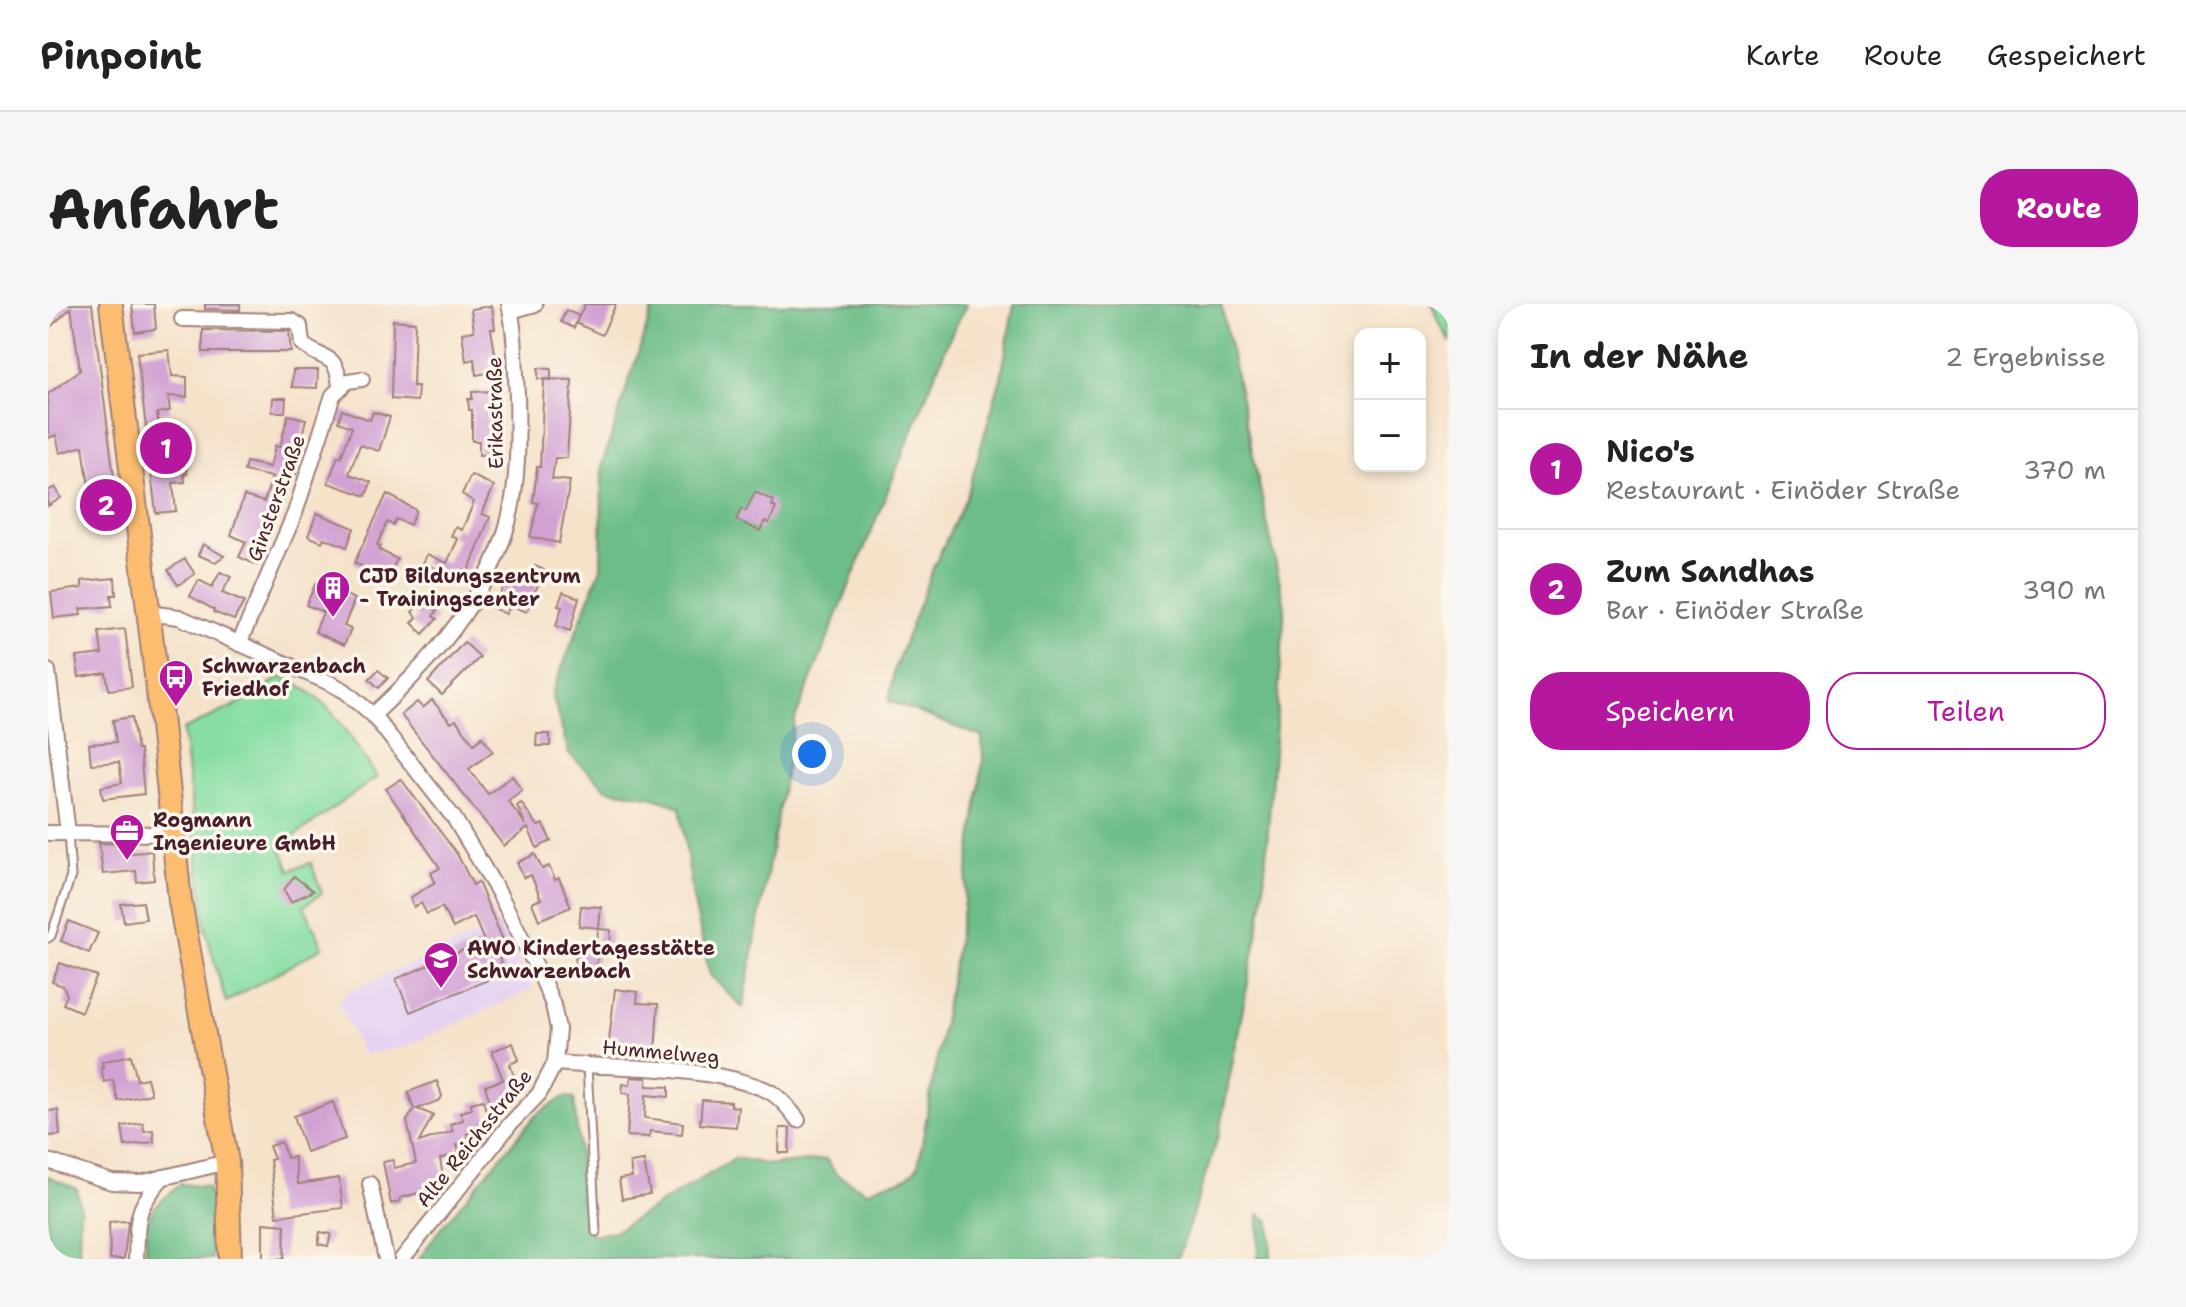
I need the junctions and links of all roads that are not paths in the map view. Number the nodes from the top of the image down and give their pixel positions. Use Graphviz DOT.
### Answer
graph roads {
  1 [pos="111,304"];
  2 [pos="535,304"];
  3 [pos="510,307"];
  4 [pos="182,319"];
  5 [pos="362,379"];
  6 [pos="340,386"];
  7 [pos="147,613"];
  8 [pos="239,644"];
  9 [pos="48,671"];
  10 [pos="50,698"];
  11 [pos="373,715"];
  12 [pos="48,833"];
  13 [pos="68,833"];
  14 [pos="171,834"];
  15 [pos="48,938"];
  16 [pos="555,1063"];
  17 [pos="587,1066"];
  18 [pos="798,1120"];
  19 [pos="48,1161"];
  20 [pos="227,1162"];
  21 [pos="163,1177"];
  22 [pos="370,1184"];
  23 [pos="596,1232"];
  24 [pos="136,1259"];
  25 [pos="230,1259"];
  26 [pos="386,1259"];
  27 [pos="402,1259"];
  1 -- 7 [label="main road"];
  2 -- 3 [label="street"];
  3 -- 11 [label="street, Erikastraße"];
  4 -- 6 [label="street"];
  5 -- 6 [label="street"];
  6 -- 8 [label="street, Ginsterstraße"];
  7 -- 8 [label="street, Alte Reichsstraße"];
  7 -- 14 [label="main road"];
  8 -- 11 [label="street, Alte Reichsstraße"];
  9 -- 10 [label="street"];
  10 -- 13 [label="street"];
  11 -- 16 [label="street, Alte Reichsstraße"];
  12 -- 13 [label="street"];
  13 -- 14 [label="street"];
  13 -- 15 [label="lane"];
  14 -- 20 [label="main road"];
  16 -- 17 [label="street, Hummelweg"];
  16 -- 27 [label="street, Alte Reichsstraße"];
  17 -- 18 [label="street, Hummelweg"];
  17 -- 23 [label="lane"];
  19 -- 21 [label="street"];
  20 -- 21 [label="street"];
  20 -- 25 [label="main road"];
  21 -- 24 [label="street"];
  22 -- 26 [label="street"];
}
